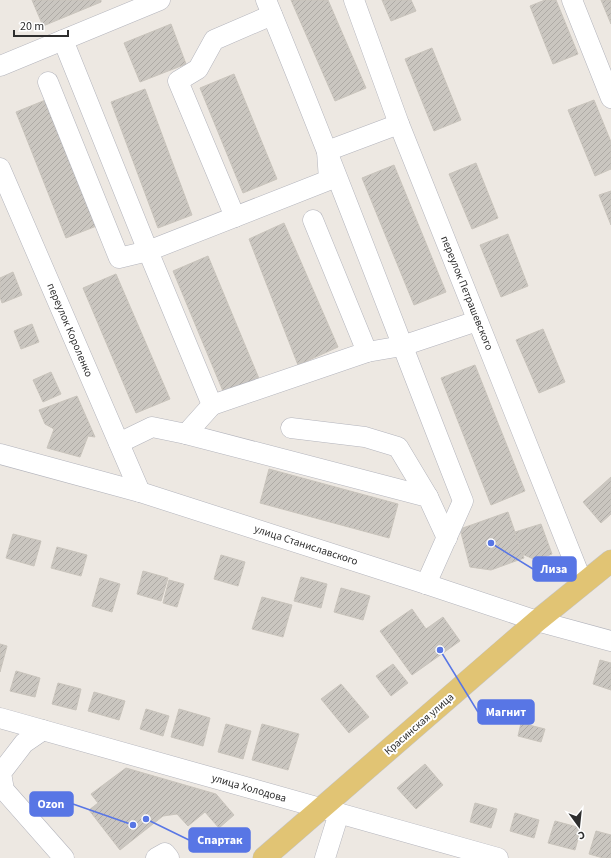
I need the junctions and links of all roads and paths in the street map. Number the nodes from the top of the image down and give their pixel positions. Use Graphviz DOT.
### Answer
graph roads {
  1 [pos="160,0"];
  2 [pos="354,0"];
  3 [pos="572,0"];
  4 [pos="269,7"];
  5 [pos="63,40"];
  6 [pos="0,66"];
  7 [pos="48,82"];
  8 [pos="611,98"];
  9 [pos="399,124"];
  10 [pos="328,151"];
  11 [pos="0,168"];
  12 [pos="235,217"];
  13 [pos="313,220"];
  14 [pos="148,251"];
  15 [pos="477,320"];
  16 [pos="402,346"];
  17 [pos="366,352"];
  18 [pos="212,405"];
  19 [pos="291,428"];
  20 [pos="186,434"];
  21 [pos="119,443"];
  22 [pos="0,454"];
  23 [pos="140,492"];
  24 [pos="428,497"];
  25 [pos="447,538"];
  26 [pos="611,561"];
  27 [pos="426,584"];
  28 [pos="583,584"];
  29 [pos="537,621"];
  30 [pos="611,641"];
  31 [pos="0,718"];
  32 [pos="43,730"];
  33 [pos="2,790"];
  34 [pos="331,810"];
  35 [pos="64,858"];
  36 [pos="156,858"];
  37 [pos="169,858"];
  38 [pos="264,858"];
  39 [pos="325,858"];
  40 [pos="498,858"];
  1 -- 5 [label="street"];
  2 -- 9 [label="street, переулок Петрашевского"];
  3 -- 8 [label="street"];
  4 -- 10 [label="street"];
  4 -- 12 [label="street"];
  5 -- 6 [label="street"];
  5 -- 14 [label="street"];
  7 -- 14 [label="street"];
  9 -- 10 [label="street"];
  9 -- 15 [label="street, переулок Петрашевского"];
  10 -- 12 [label="street"];
  10 -- 16 [label="street"];
  11 -- 21 [label="street, переулок Короленко"];
  12 -- 14 [label="street"];
  13 -- 17 [label="street"];
  14 -- 18 [label="street"];
  15 -- 16 [label="street"];
  15 -- 28 [label="street, переулок Петрашевского"];
  16 -- 17 [label="street"];
  16 -- 25 [label="street"];
  17 -- 18 [label="street"];
  18 -- 20 [label="street"];
  19 -- 24 [label="street"];
  20 -- 21 [label="street"];
  20 -- 24 [label="street"];
  21 -- 23 [label="street, переулок Короленко"];
  22 -- 23 [label="street, улица Станиславского"];
  23 -- 27 [label="street, улица Станиславского"];
  24 -- 25 [label="street"];
  25 -- 27 [label="street"];
  26 -- 28 [label="main road, Красинская улица"];
  27 -- 29 [label="street, улица Станиславского"];
  28 -- 29 [label="main road, Красинская улица"];
  29 -- 30 [label="street, улица Станиславского"];
  29 -- 34 [label="main road, Красинская улица"];
  31 -- 32 [label="street, улица Холодова"];
  32 -- 33 [label="street"];
  32 -- 34 [label="street, улица Холодова"];
  33 -- 35 [label="street"];
  34 -- 38 [label="main road, Красинская улица"];
  34 -- 39 [label="street"];
  34 -- 40 [label="street, улица Холодова"];
  36 -- 37 [label="street"];
}
